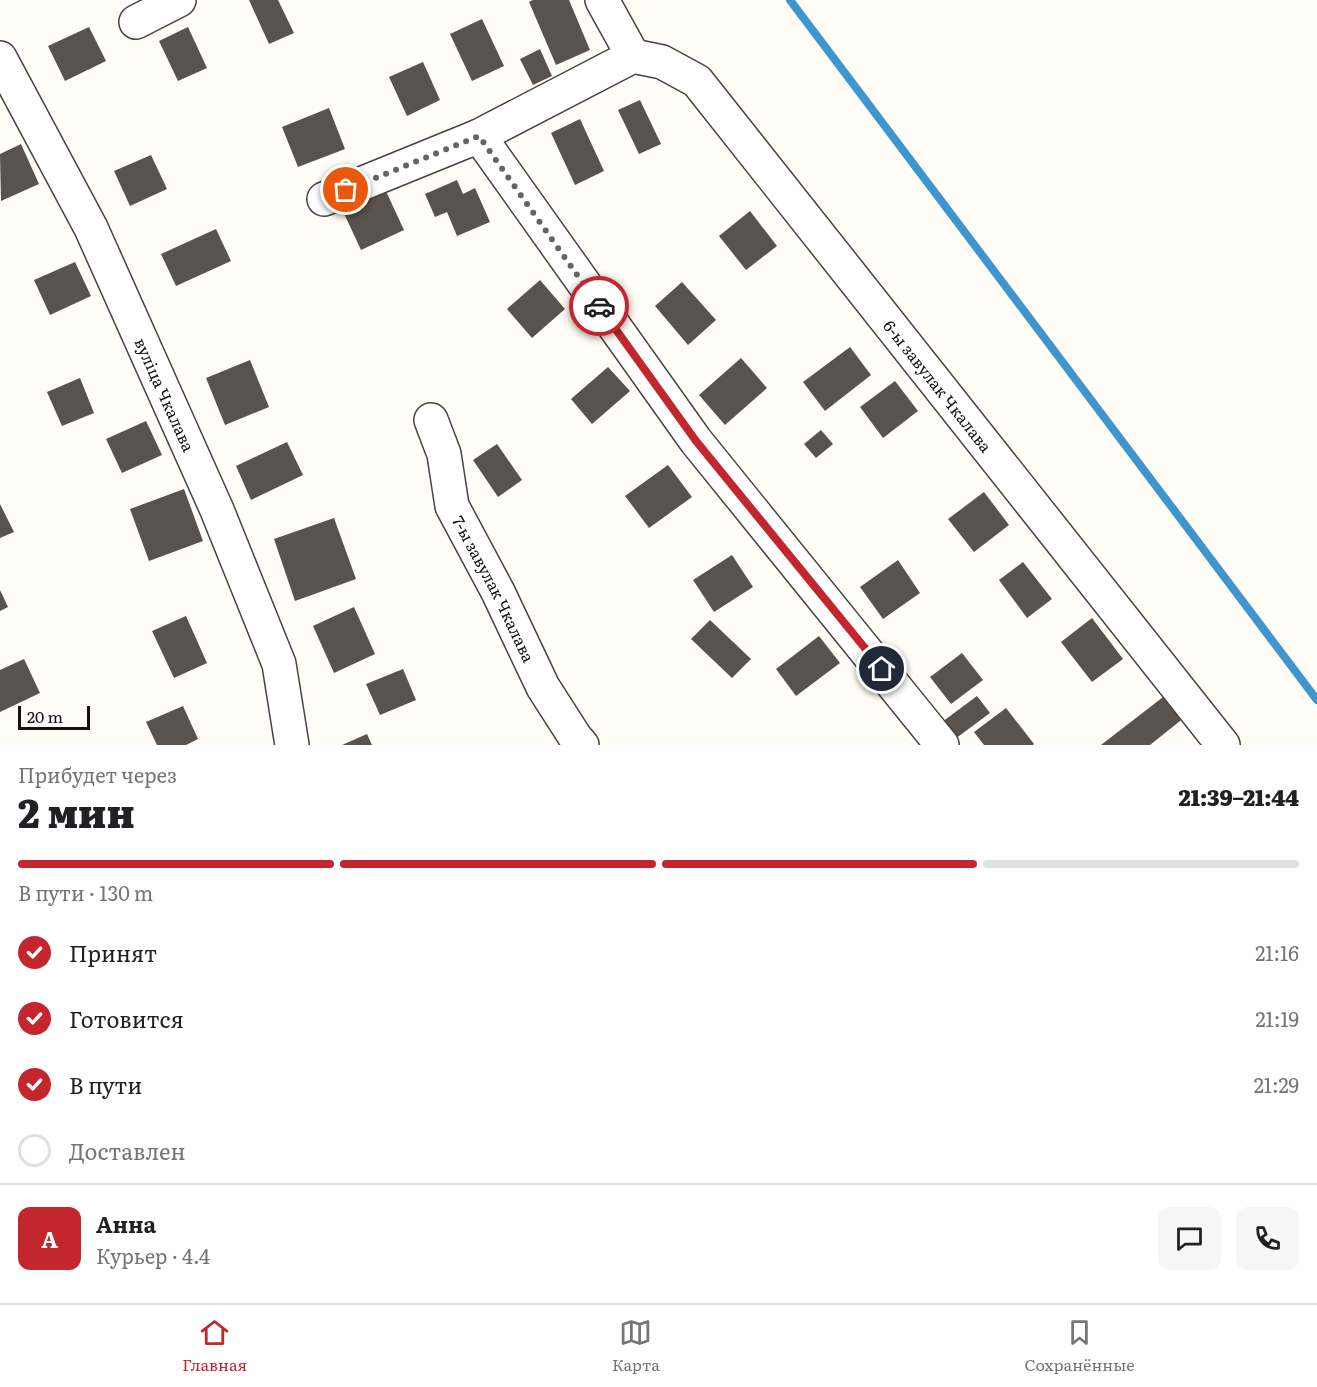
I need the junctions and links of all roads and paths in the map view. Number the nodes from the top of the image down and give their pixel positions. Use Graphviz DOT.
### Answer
graph roads {
  1 [pos="179,0"];
  2 [pos="602,0"];
  3 [pos="136,22"];
  4 [pos="633,56"];
  5 [pos="0,58"];
  6 [pos="479,136"];
  7 [pos="324,199"];
  8 [pos="431,420"];
  9 [pos="292,745"];
  10 [pos="582,745"];
  11 [pos="942,745"];
  12 [pos="1223,745"];
  1 -- 3 [label="street"];
  2 -- 4 [label="street"];
  4 -- 6 [label="street"];
  4 -- 12 [label="street, 6-ы завулак Чкалава"];
  5 -- 9 [label="street, вуліца Чкалава"];
  6 -- 7 [label="street"];
  6 -- 11 [label="street"];
  8 -- 10 [label="street, 7-ы завулак Чкалава"];
}
